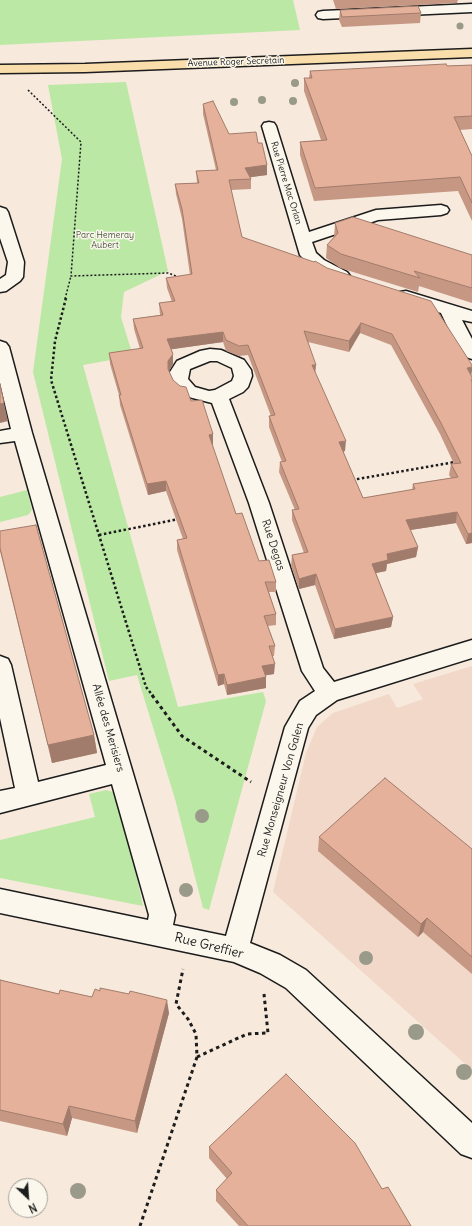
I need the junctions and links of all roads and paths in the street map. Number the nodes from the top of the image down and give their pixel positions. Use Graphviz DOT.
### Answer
graph roads {
  1 [pos="472,8"];
  2 [pos="322,15"];
  3 [pos="472,40"];
  4 [pos="472,53"];
  5 [pos="0,56"];
  6 [pos="0,69"];
  7 [pos="26,88"];
  8 [pos="268,126"];
  9 [pos="441,210"];
  10 [pos="0,212"];
  11 [pos="303,240"];
  12 [pos="71,276"];
  13 [pos="181,278"];
  14 [pos="356,280"];
  15 [pos="0,287"];
  16 [pos="394,292"];
  17 [pos="448,309"];
  18 [pos="472,316"];
  19 [pos="0,347"];
  20 [pos="472,353"];
  21 [pos="220,396"];
  22 [pos="22,433"];
  23 [pos="0,437"];
  24 [pos="457,461"];
  25 [pos="349,481"];
  26 [pos="183,518"];
  27 [pos="48,524"];
  28 [pos="28,528"];
  29 [pos="99,535"];
  30 [pos="472,649"];
  31 [pos="0,665"];
  32 [pos="329,693"];
  33 [pos="121,772"];
  34 [pos="29,795"];
  35 [pos="277,799"];
  36 [pos="0,802"];
  37 [pos="0,901"];
  38 [pos="158,934"];
  39 [pos="235,950"];
  40 [pos="184,966"];
  41 [pos="264,991"];
  42 [pos="197,1057"];
  43 [pos="472,1143"];
  44 [pos="140,1226"];
  1 -- 2 [label="street"];
  3 -- 5 [label="main road, Avenue Roger Secrétain"];
  4 -- 6 [label="main road, Avenue Roger Secrétain"];
  7 -- 12 [label="path"];
  8 -- 11 [label="street, Rue Pierre Mac Orlan"];
  9 -- 11 [label="street, Rue Pierre Mac Orlan"];
  10 -- 15 [label="street"];
  11 -- 14 [label="street, Rue Pierre Mac Orlan"];
  12 -- 13 [label="path"];
  12 -- 29 [label="path"];
  16 -- 17 [label="street"];
  17 -- 18 [label="street"];
  17 -- 20 [label="street"];
  19 -- 22 [label="street, Allée des Merisiers"];
  21 -- 32 [label="street, Rue Degas"];
  22 -- 23 [label="street"];
  22 -- 27 [label="street, Allée des Merisiers"];
  24 -- 25 [label="path"];
  26 -- 29 [label="path"];
  27 -- 28 [label="street"];
  27 -- 33 [label="street, Allée des Merisiers"];
  29 -- 35 [label="path"];
  30 -- 32 [label="street, Rue Monseigneur Von Galen"];
  31 -- 34 [label="street"];
  32 -- 35 [label="street, Rue Monseigneur Von Galen"];
  33 -- 34 [label="street"];
  33 -- 38 [label="street, Allée des Merisiers"];
  34 -- 36 [label="street"];
  35 -- 39 [label="street, Rue Monseigneur Von Galen"];
  37 -- 38 [label="street, Rue Greffier"];
  38 -- 39 [label="street, Rue Greffier"];
  39 -- 43 [label="street, Rue Greffier"];
  40 -- 42 [label="path"];
  41 -- 42 [label="path"];
  42 -- 44 [label="path"];
}
